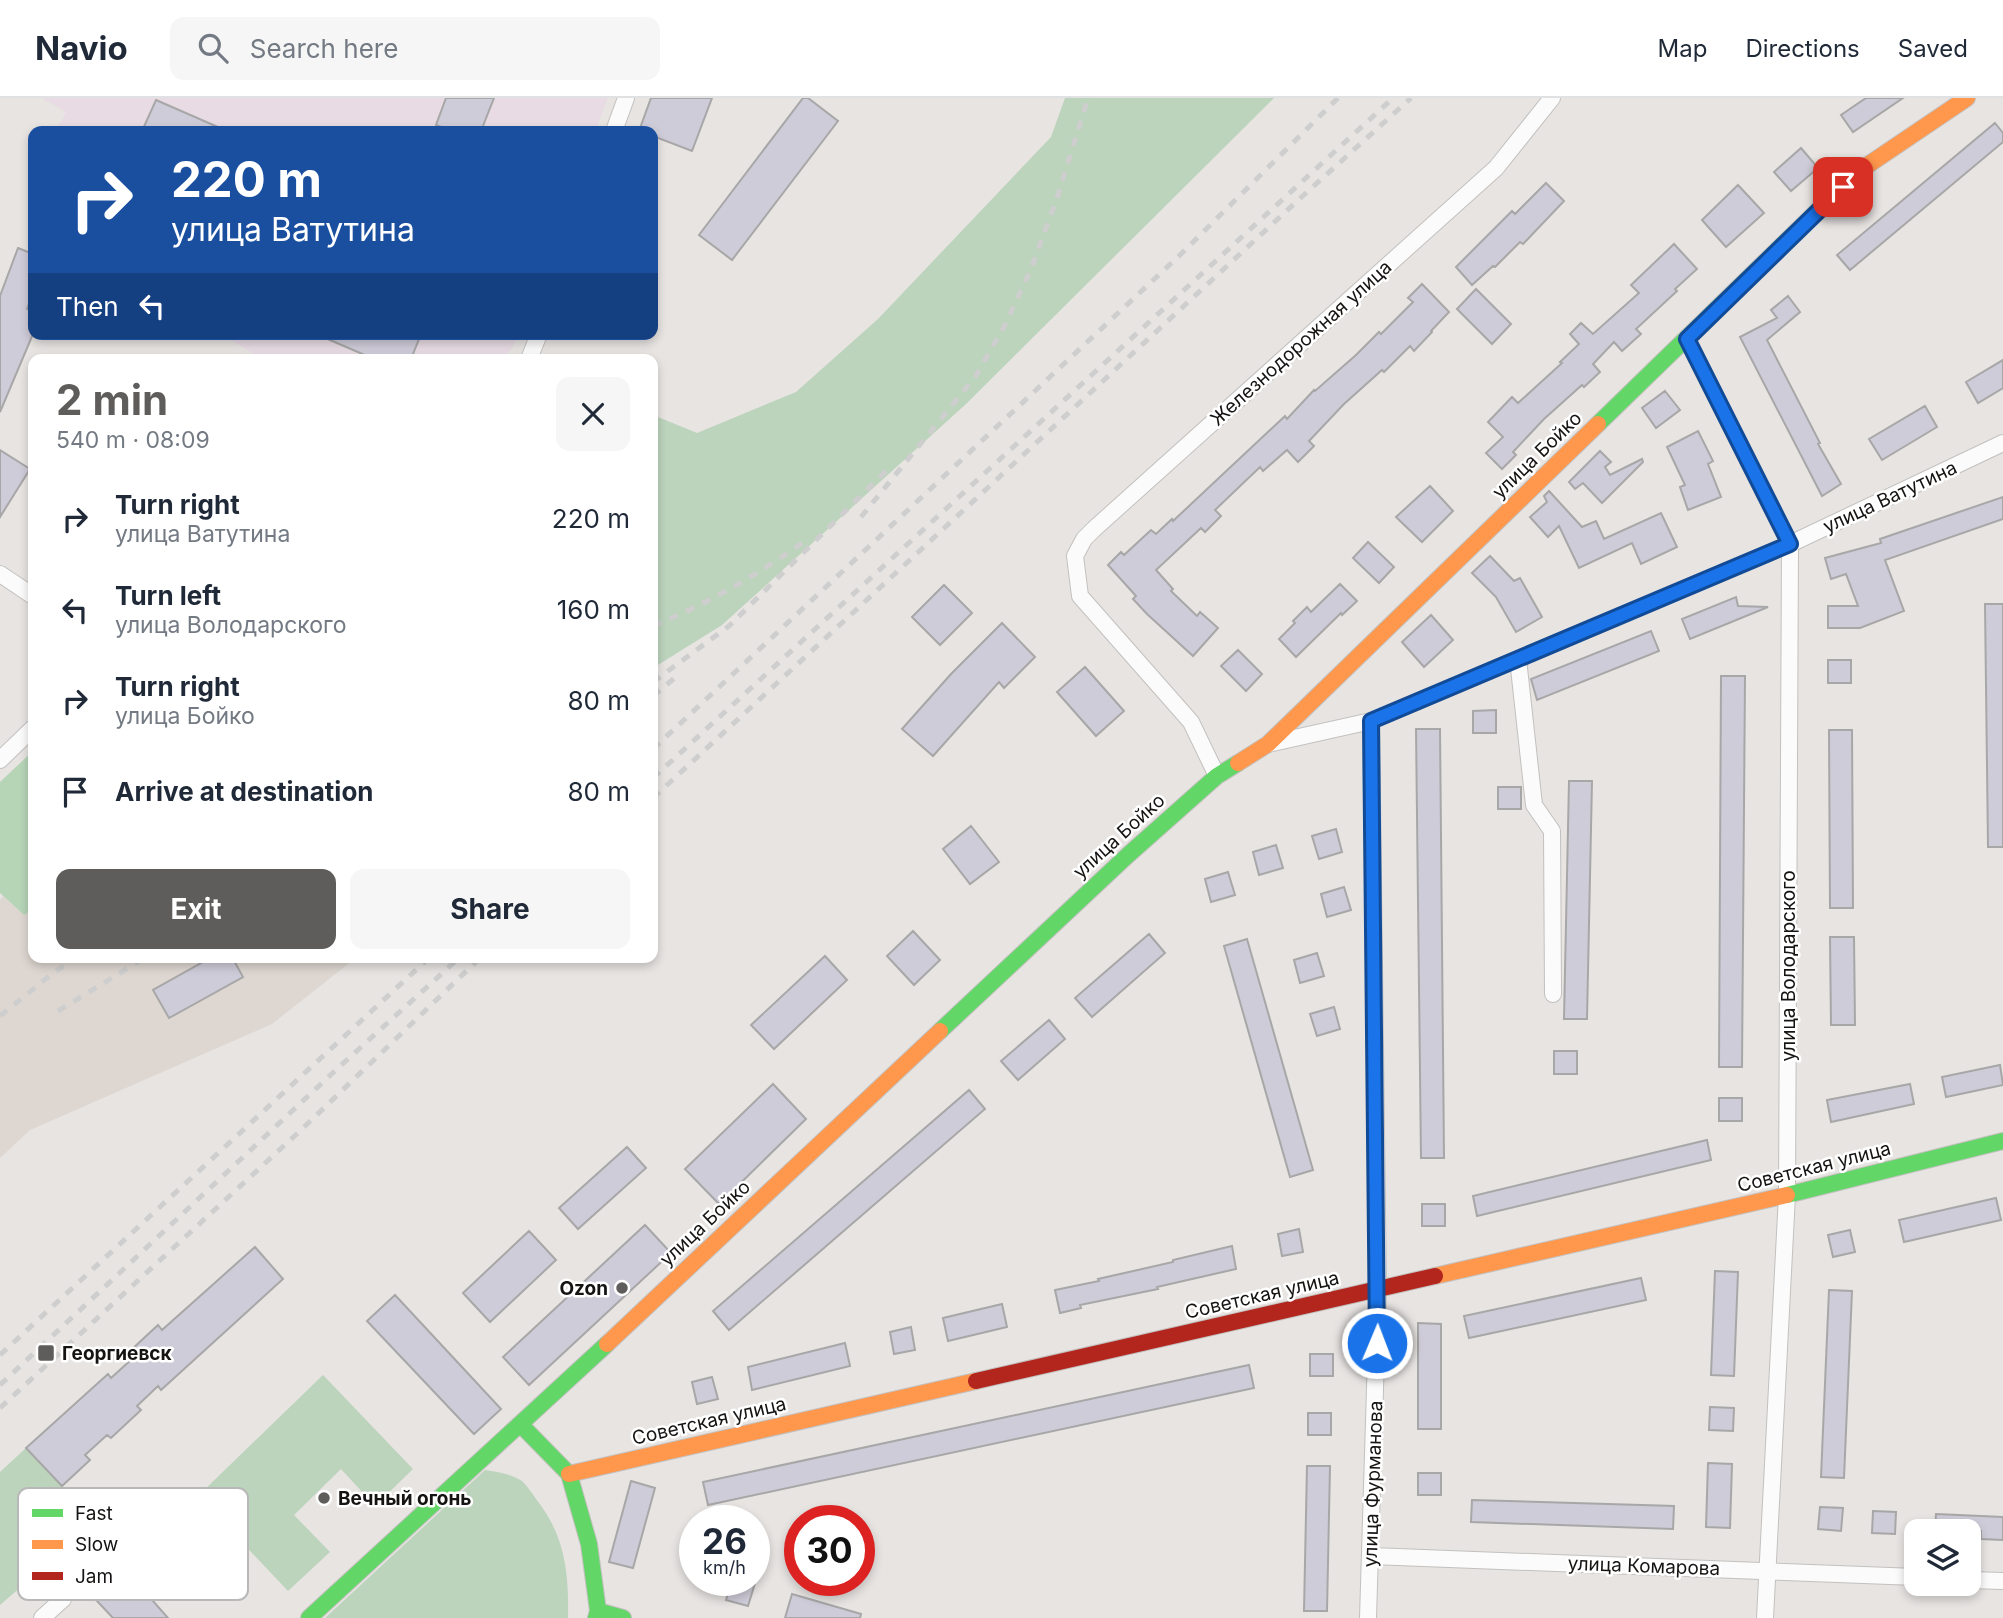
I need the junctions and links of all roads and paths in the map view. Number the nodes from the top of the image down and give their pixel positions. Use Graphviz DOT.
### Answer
graph roads {
  1 [pos="626,98"];
  2 [pos="1552,98"];
  3 [pos="1966,98"];
  4 [pos="616,126"];
  5 [pos="1687,339"];
  6 [pos="2003,443"];
  7 [pos="1790,544"];
  8 [pos="0,574"];
  9 [pos="28,593"];
  10 [pos="1518,659"];
  11 [pos="1371,721"];
  12 [pos="28,733"];
  13 [pos="1268,744"];
  14 [pos="0,760"];
  15 [pos="1217,776"];
  16 [pos="1553,994"];
  17 [pos="2003,1141"];
  18 [pos="1787,1195"];
  19 [pos="1378,1290"];
  20 [pos="521,1424"];
  21 [pos="569,1475"];
  22 [pos="1372,1556"];
  23 [pos="1768,1571"];
  24 [pos="1904,1577"];
  25 [pos="1981,1580"];
  26 [pos="2003,1581"];
  27 [pos="61,1600"];
  28 [pos="597,1614"];
  29 [pos="42,1618"];
  30 [pos="309,1618"];
  31 [pos="623,1618"];
  32 [pos="1368,1618"];
  33 [pos="1765,1618"];
  1 -- 4 [label="street"];
  2 -- 15 [label="street, Железнодорожная улица"];
  3 -- 5 [label="street, улица Бойко"];
  5 -- 7 [label="street, улица Володарского"];
  5 -- 13 [label="street, улица Бойко"];
  6 -- 7 [label="street, улица Ватутина"];
  7 -- 10 [label="street, улица Ватутина"];
  7 -- 18 [label="street, улица Володарского"];
  8 -- 9 [label="street"];
  10 -- 11 [label="street, улица Ватутина"];
  10 -- 16 [label="street"];
  11 -- 13 [label="street, улица Ватутина"];
  11 -- 19 [label="street, улица Фурманова"];
  12 -- 14 [label="street"];
  13 -- 15 [label="street, улица Бойко"];
  15 -- 20 [label="street, улица Бойко"];
  17 -- 18 [label="street, Советская улица"];
  18 -- 19 [label="street, Советская улица"];
  18 -- 23 [label="street, улица Володарского"];
  19 -- 21 [label="street, Советская улица"];
  19 -- 22 [label="street, улица Фурманова"];
  20 -- 21 [label="street"];
  20 -- 30 [label="street, улица Бойко"];
  21 -- 28 [label="street"];
  22 -- 23 [label="street, улица Комарова"];
  22 -- 32 [label="street, улица Фурманова"];
  23 -- 24 [label="street, улица Комарова"];
  23 -- 33 [label="street, улица Володарского"];
  25 -- 26 [label="street"];
  27 -- 29 [label="street"];
  28 -- 31 [label="street"];
}
